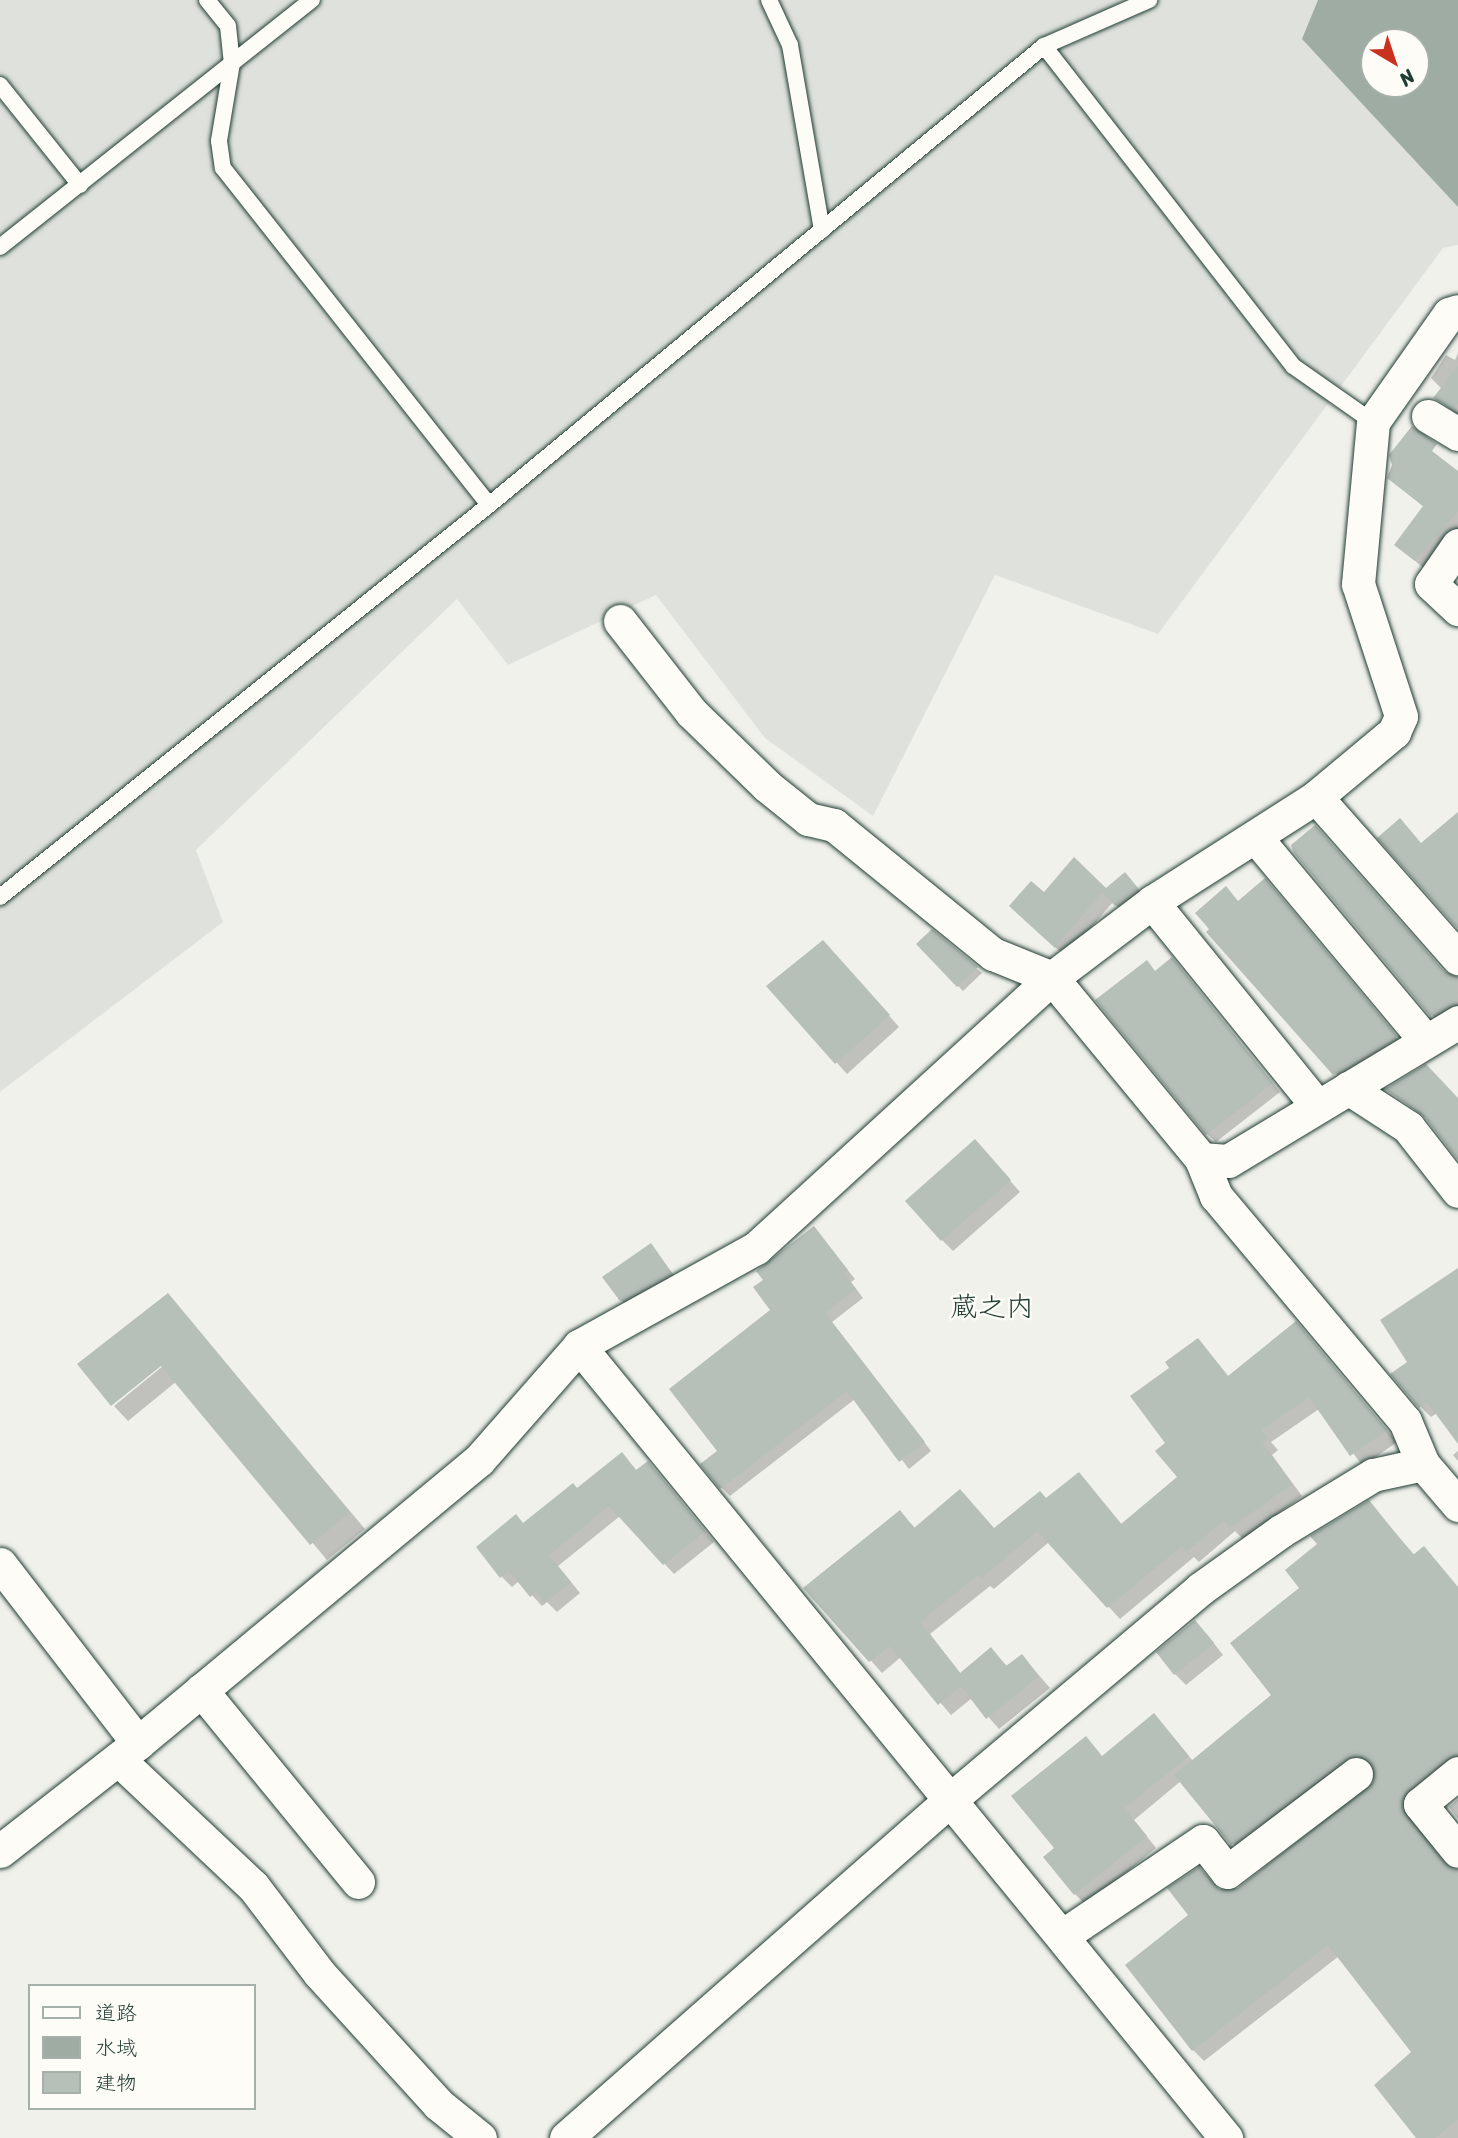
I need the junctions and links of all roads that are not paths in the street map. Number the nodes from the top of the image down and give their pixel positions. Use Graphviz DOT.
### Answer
graph roads {
  1 [pos="207,0"];
  2 [pos="312,0"];
  3 [pos="769,0"];
  4 [pos="1149,0"];
  5 [pos="1044,46"];
  6 [pos="232,63"];
  7 [pos="0,85"];
  8 [pos="80,185"];
  9 [pos="822,230"];
  10 [pos="0,247"];
  11 [pos="1458,311"];
  12 [pos="1428,416"];
  13 [pos="1373,422"];
  14 [pos="1458,434"];
  15 [pos="489,505"];
  16 [pos="1458,545"];
  17 [pos="1458,609"];
  18 [pos="620,621"];
  19 [pos="1316,797"];
  20 [pos="1257,839"];
  21 [pos="0,897"];
  22 [pos="1152,902"];
  23 [pos="1458,958"];
  24 [pos="1052,978"];
  25 [pos="1458,1022"];
  26 [pos="1426,1041"];
  27 [pos="1348,1088"];
  28 [pos="1317,1106"];
  29 [pos="1201,1158"];
  30 [pos="1458,1191"];
  31 [pos="579,1346"];
  32 [pos="1423,1464"];
  33 [pos="1458,1506"];
  34 [pos="0,1564"];
  35 [pos="201,1690"];
  36 [pos="128,1751"];
  37 [pos="1458,1773"];
  38 [pos="1356,1774"];
  39 [pos="951,1799"];
  40 [pos="0,1851"];
  41 [pos="1458,1851"];
  42 [pos="358,1882"];
  43 [pos="1062,1936"];
  44 [pos="480,2138"];
  45 [pos="566,2138"];
  46 [pos="1226,2138"];
  1 -- 6 [label="lane"];
  2 -- 6 [label="lane"];
  3 -- 9 [label="lane"];
  4 -- 5 [label="lane"];
  5 -- 9 [label="lane"];
  5 -- 13 [label="lane"];
  6 -- 8 [label="lane"];
  6 -- 15 [label="lane"];
  7 -- 8 [label="lane"];
  8 -- 10 [label="lane"];
  9 -- 15 [label="lane"];
  11 -- 13 [label="street"];
  12 -- 14 [label="street"];
  13 -- 19 [label="street"];
  15 -- 21 [label="lane"];
  16 -- 17 [label="street"];
  18 -- 24 [label="street"];
  19 -- 20 [label="street"];
  19 -- 23 [label="street"];
  20 -- 22 [label="street"];
  20 -- 26 [label="street"];
  22 -- 24 [label="street"];
  22 -- 28 [label="street"];
  24 -- 29 [label="street"];
  24 -- 31 [label="street"];
  25 -- 26 [label="street"];
  26 -- 27 [label="street"];
  27 -- 28 [label="street"];
  27 -- 30 [label="street"];
  28 -- 29 [label="street"];
  29 -- 32 [label="street"];
  31 -- 35 [label="street"];
  31 -- 39 [label="street"];
  32 -- 33 [label="street"];
  32 -- 39 [label="street"];
  34 -- 36 [label="street"];
  35 -- 36 [label="street"];
  35 -- 42 [label="street"];
  36 -- 40 [label="street"];
  36 -- 44 [label="street"];
  37 -- 41 [label="street"];
  38 -- 43 [label="street"];
  39 -- 43 [label="street"];
  39 -- 45 [label="street"];
  43 -- 46 [label="street"];
}
